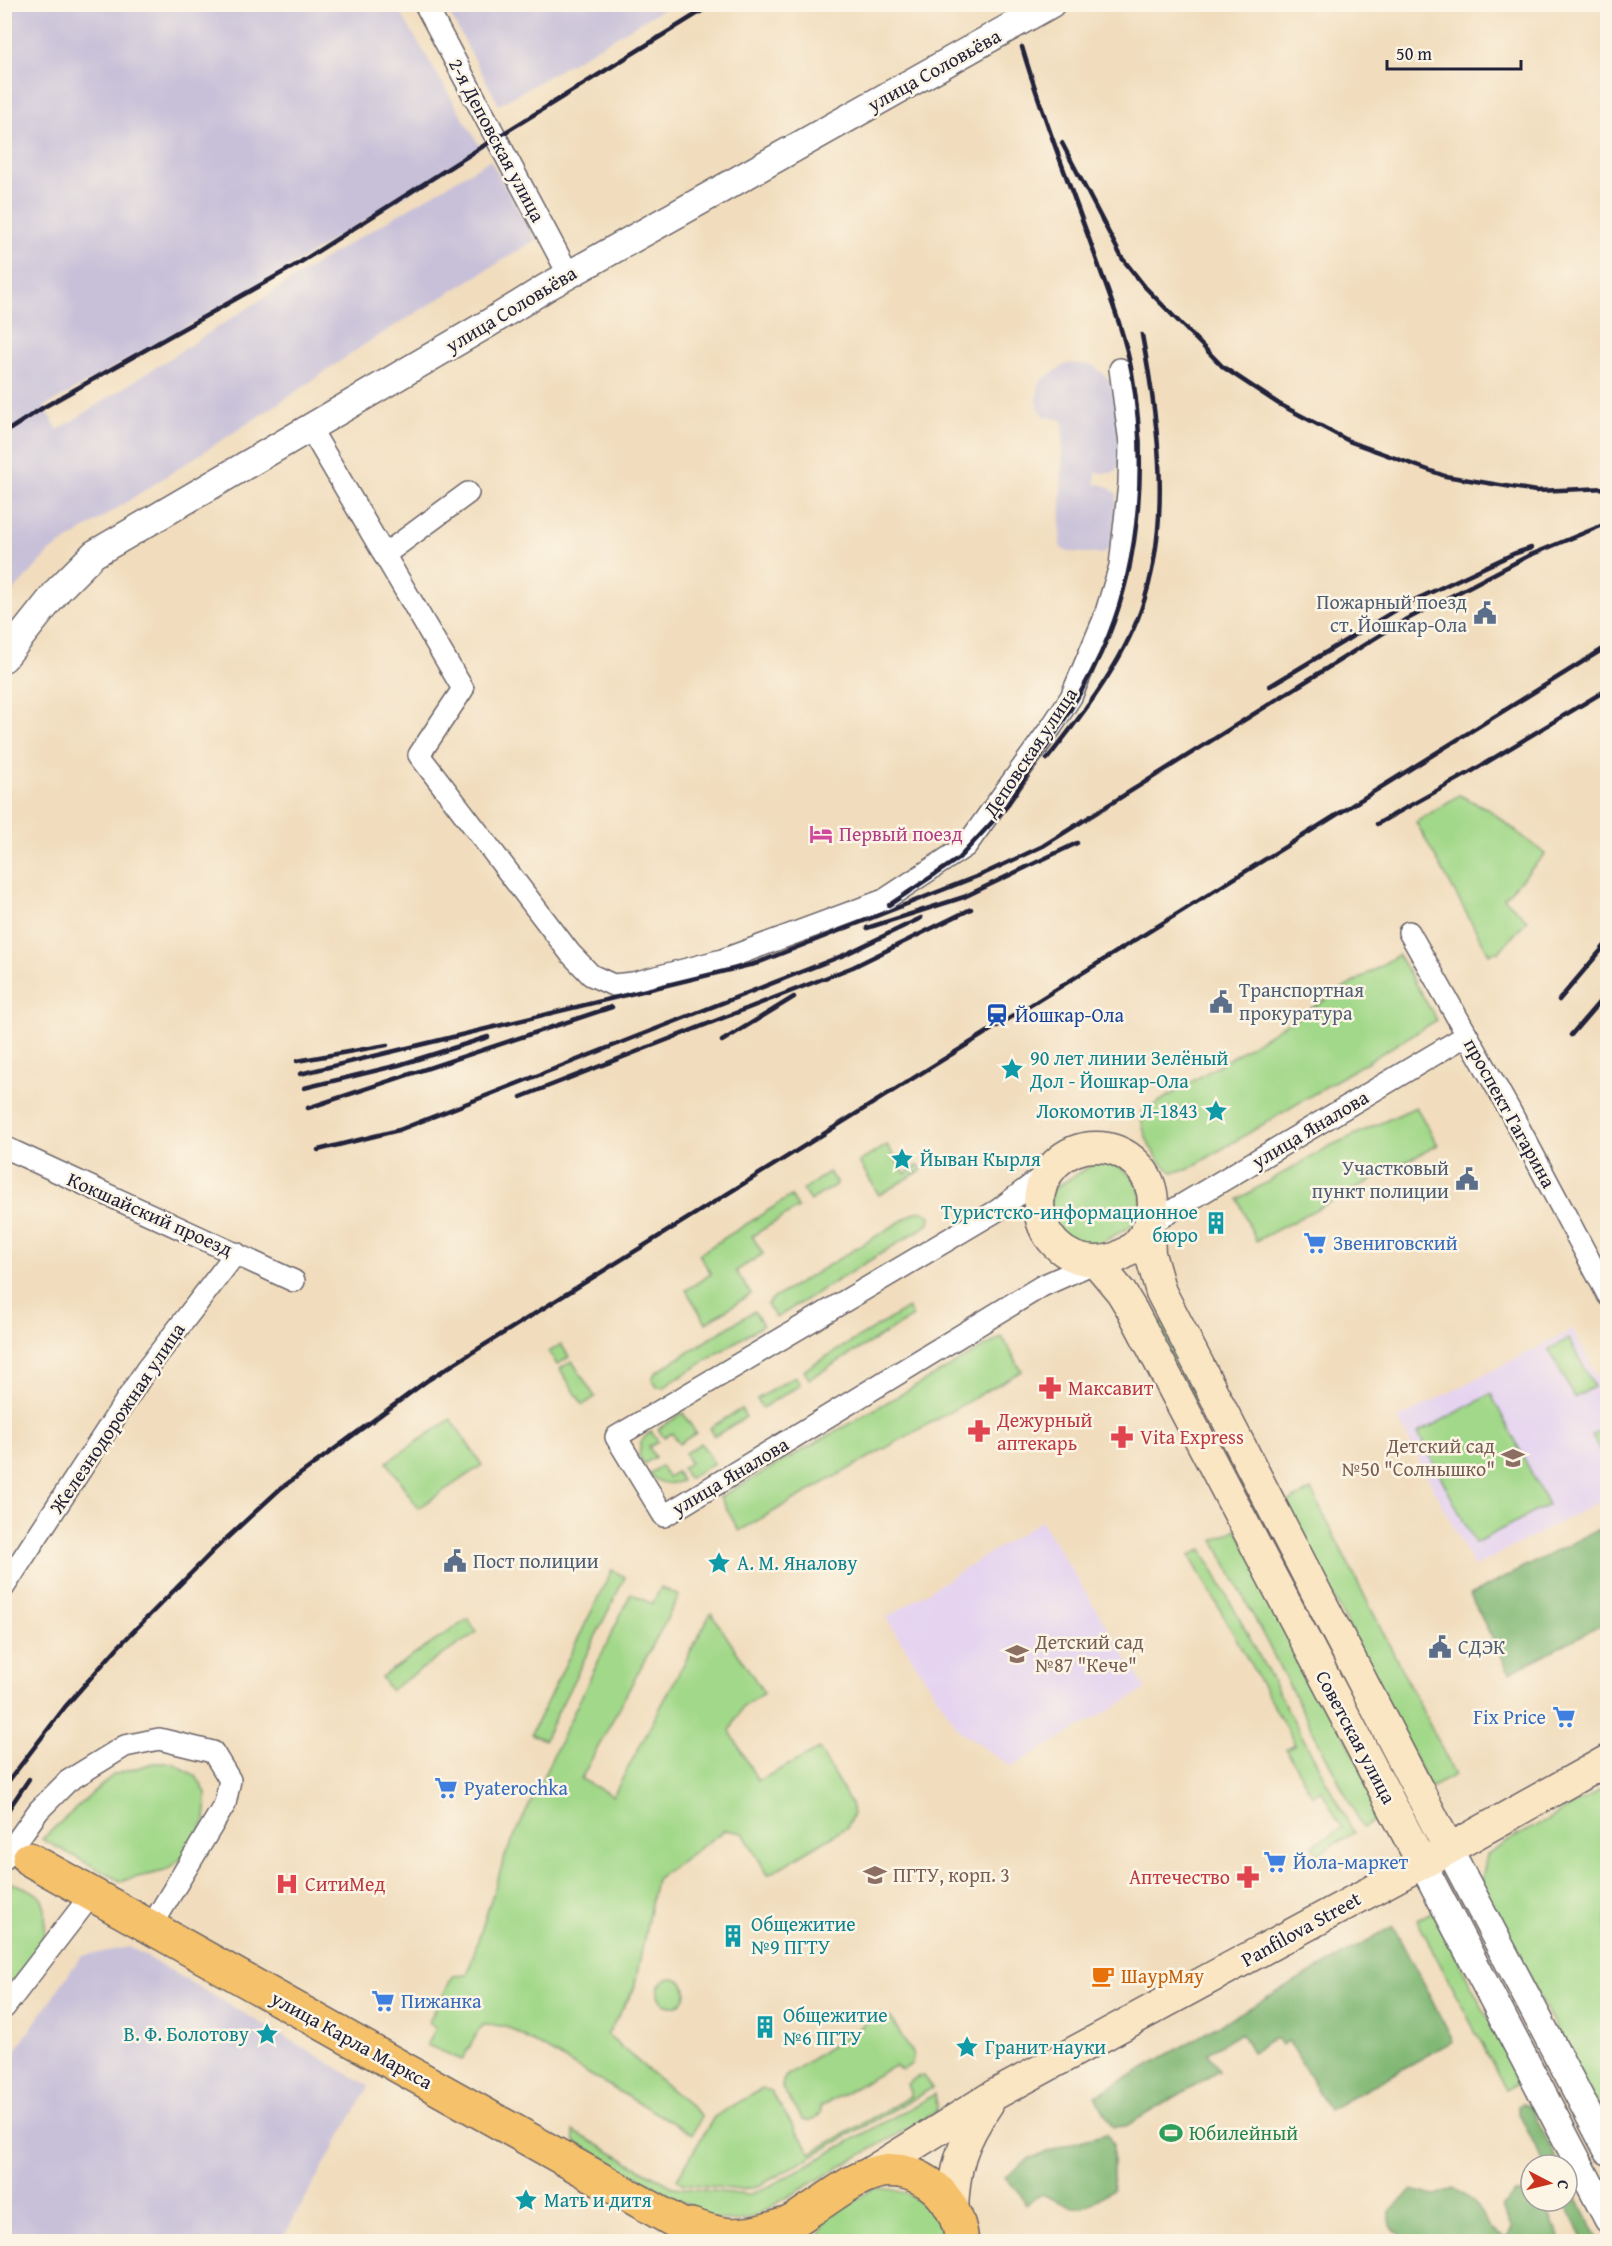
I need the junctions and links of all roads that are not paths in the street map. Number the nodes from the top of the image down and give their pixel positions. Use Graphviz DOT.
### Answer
graph roads {
  1 [pos="425,4"];
  2 [pos="1051,4"];
  3 [pos="568,274"];
  4 [pos="1120,369"];
  5 [pos="310,428"];
  6 [pos="468,493"];
  7 [pos="384,555"];
  8 [pos="4,658"];
  9 [pos="1409,932"];
  10 [pos="1467,1035"];
  11 [pos="4,1147"];
  12 [pos="1048,1172"];
  13 [pos="1151,1227"];
  14 [pos="236,1253"];
  15 [pos="1096,1262"];
  16 [pos="294,1281"];
  17 [pos="1608,1295"];
  18 [pos="4,1587"];
  19 [pos="1608,1760"];
  20 [pos="1449,1849"];
  21 [pos="17,1859"];
  22 [pos="1422,1863"];
  23 [pos="92,1894"];
  24 [pos="151,1927"];
  25 [pos="4,2008"];
  26 [pos="994,2096"];
  27 [pos="1608,2151"];
  28 [pos="869,2173"];
  29 [pos="1608,2219"];
  30 [pos="675,2220"];
  31 [pos="961,2230"];
  32 [pos="798,2233"];
  33 [pos="712,2241"];
  34 [pos="760,2241"];
  1 -- 3 [label="street, 2-я Деповская улица"];
  2 -- 3 [label="street, улица Соловьёва"];
  3 -- 5 [label="street, улица Соловьёва"];
  4 -- 7 [label="street, Деповская улица"];
  5 -- 7 [label="street"];
  5 -- 8 [label="street, улица Соловьёва"];
  6 -- 7 [label="street"];
  9 -- 10 [label="street, проспект Гагарина"];
  10 -- 13 [label="street, улица Яналова"];
  10 -- 17 [label="street, проспект Гагарина"];
  11 -- 14 [label="street, Кокшайский проезд"];
  12 -- 13 [label="main road"];
  12 -- 15 [label="main road"];
  12 -- 15 [label="street, улица Яналова"];
  13 -- 15 [label="main road"];
  13 -- 20 [label="main road, Советская улица"];
  14 -- 16 [label="street, Кокшайский проезд"];
  14 -- 18 [label="street, Железнодорожная улица"];
  15 -- 22 [label="main road, Советская улица"];
  19 -- 20 [label="main road, Panfilova Street"];
  20 -- 22 [label="main road, Panfilova Street"];
  20 -- 27 [label="street, Советская улица"];
  21 -- 23 [label="main road, улица Карла Маркса"];
  21 -- 24 [label="street"];
  22 -- 26 [label="main road, Panfilova Street"];
  22 -- 29 [label="street, Советская улица"];
  23 -- 24 [label="main road, улица Карла Маркса"];
  23 -- 25 [label="street"];
  24 -- 30 [label="main road, улица Карла Маркса"];
  26 -- 28 [label="main road, Panfilova Street"];
  26 -- 31 [label="main road, Panfilova Street"];
  28 -- 31 [label="main road"];
  28 -- 32 [label="main road"];
  30 -- 32 [label="main road, улица Карла Маркса"];
  30 -- 33 [label="main road, улица Карла Маркса"];
  32 -- 34 [label="main road"];
}
